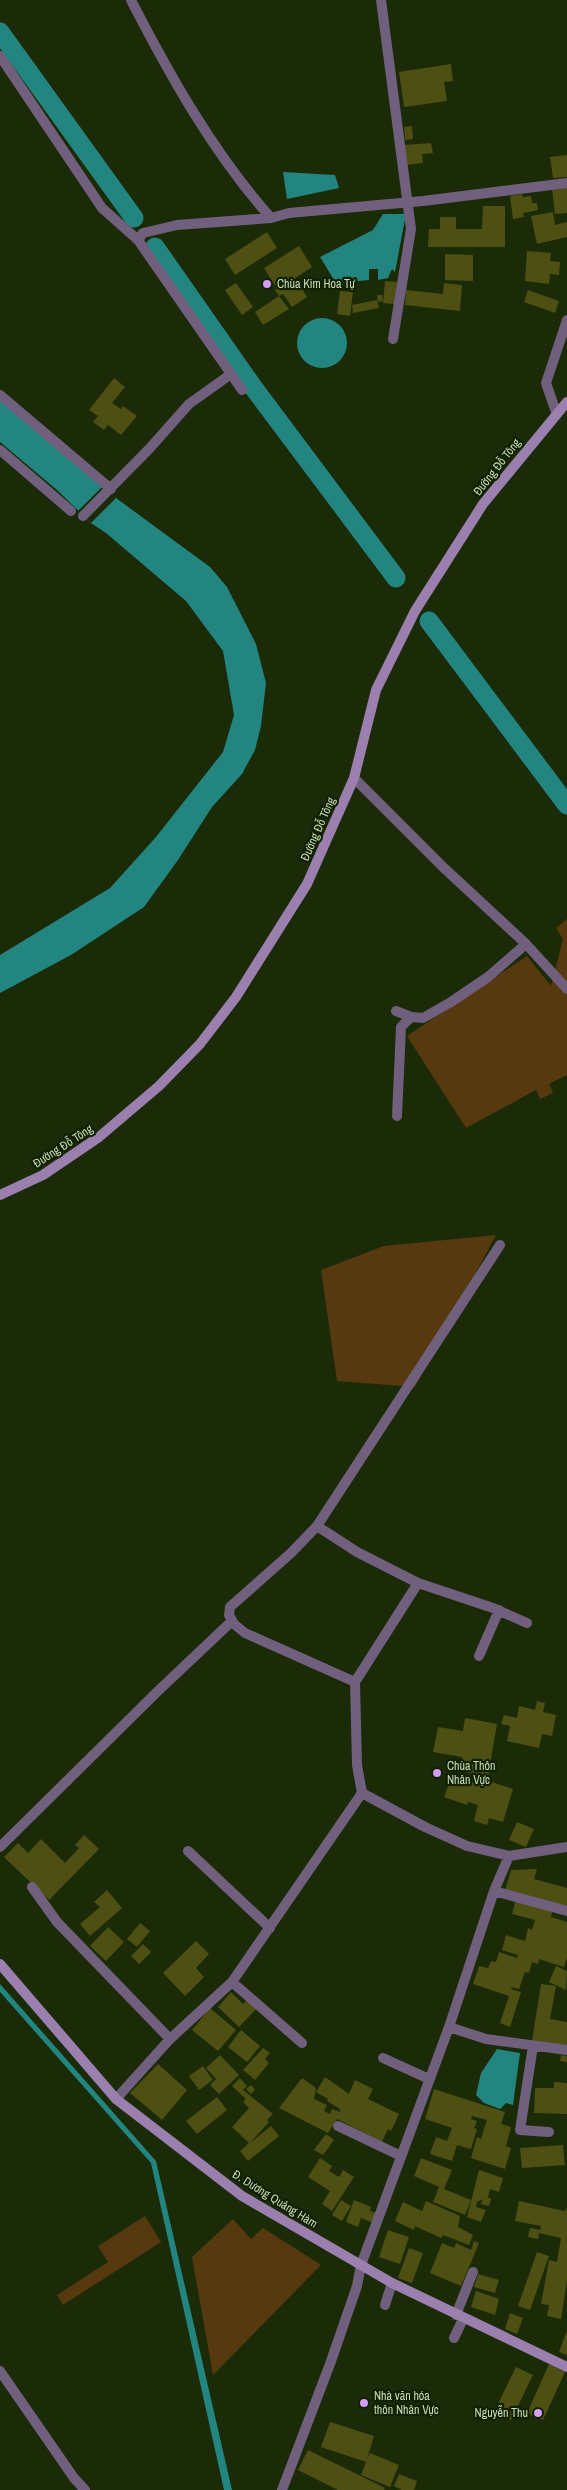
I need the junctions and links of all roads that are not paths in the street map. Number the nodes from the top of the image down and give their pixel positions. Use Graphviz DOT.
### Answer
graph roads {
  1 [pos="131,0"];
  2 [pos="381,0"];
  3 [pos="0,56"];
  4 [pos="567,183"];
  5 [pos="408,202"];
  6 [pos="271,218"];
  7 [pos="138,240"];
  8 [pos="567,320"];
  9 [pos="393,339"];
  10 [pos="231,374"];
  11 [pos="242,390"];
  12 [pos="0,395"];
  13 [pos="567,402"];
  14 [pos="556,412"];
  15 [pos="0,450"];
  16 [pos="110,490"];
  17 [pos="70,511"];
  18 [pos="83,516"];
  19 [pos="354,778"];
  20 [pos="526,944"];
  21 [pos="567,988"];
  22 [pos="396,1012"];
  23 [pos="411,1017"];
  24 [pos="398,1116"];
  25 [pos="0,1194"];
  26 [pos="500,1245"];
  27 [pos="317,1526"];
  28 [pos="418,1583"];
  29 [pos="498,1610"];
  30 [pos="232,1621"];
  31 [pos="527,1623"];
  32 [pos="479,1656"];
  33 [pos="355,1682"];
  34 [pos="362,1793"];
  35 [pos="0,1847"];
  36 [pos="567,1847"];
  37 [pos="188,1852"];
  38 [pos="509,1856"];
  39 [pos="32,1887"];
  40 [pos="494,1891"];
  41 [pos="567,1911"];
  42 [pos="270,1928"];
  43 [pos="0,1964"];
  44 [pos="232,1982"];
  45 [pos="449,2027"];
  46 [pos="170,2038"];
  47 [pos="302,2043"];
  48 [pos="533,2046"];
  49 [pos="567,2050"];
  50 [pos="383,2058"];
  51 [pos="429,2079"];
  52 [pos="116,2099"];
  53 [pos="338,2126"];
  54 [pos="549,2132"];
  55 [pos="402,2156"];
  56 [pos="361,2265"];
  57 [pos="474,2272"];
  58 [pos="392,2283"];
  59 [pos="385,2304"];
  60 [pos="460,2317"];
  61 [pos="454,2338"];
  62 [pos="567,2367"];
  63 [pos="0,2372"];
  64 [pos="85,2490"];
  65 [pos="282,2490"];
  1 -- 6 [label="street"];
  2 -- 5 [label="street"];
  3 -- 7 [label="street"];
  4 -- 5 [label="street"];
  5 -- 6 [label="street"];
  5 -- 9 [label="street"];
  6 -- 7 [label="street"];
  7 -- 10 [label="street"];
  8 -- 14 [label="street"];
  10 -- 11 [label="street"];
  10 -- 16 [label="street"];
  12 -- 16 [label="street"];
  13 -- 14 [label="main road, Đường Đỗ Tông"];
  14 -- 19 [label="main road, Đường Đỗ Tông"];
  15 -- 17 [label="street"];
  16 -- 18 [label="street"];
  19 -- 20 [label="street"];
  19 -- 25 [label="main road, Đường Đỗ Tông"];
  20 -- 21 [label="street"];
  20 -- 23 [label="street"];
  22 -- 23 [label="street"];
  23 -- 24 [label="street"];
  26 -- 27 [label="street"];
  27 -- 28 [label="street"];
  27 -- 30 [label="street"];
  28 -- 29 [label="street"];
  28 -- 33 [label="street"];
  29 -- 31 [label="street"];
  29 -- 32 [label="street"];
  30 -- 33 [label="street"];
  30 -- 35 [label="street"];
  33 -- 34 [label="street"];
  34 -- 38 [label="street"];
  34 -- 42 [label="street"];
  36 -- 38 [label="street"];
  37 -- 42 [label="street"];
  38 -- 40 [label="street"];
  39 -- 46 [label="street"];
  40 -- 41 [label="street"];
  40 -- 45 [label="street"];
  42 -- 44 [label="street"];
  43 -- 52 [label="main road, Đ. Dương Quảng Hàm"];
  44 -- 46 [label="street"];
  44 -- 47 [label="street"];
  45 -- 48 [label="street"];
  45 -- 51 [label="street"];
  46 -- 52 [label="street"];
  48 -- 49 [label="street"];
  48 -- 54 [label="street"];
  50 -- 51 [label="street"];
  51 -- 55 [label="street"];
  52 -- 56 [label="main road, Đ. Dương Quảng Hàm"];
  53 -- 55 [label="street"];
  55 -- 56 [label="street"];
  56 -- 58 [label="main road, Đ. Dương Quảng Hàm"];
  56 -- 65 [label="street"];
  57 -- 60 [label="street"];
  58 -- 59 [label="street"];
  58 -- 60 [label="main road, Đ. Dương Quảng Hàm"];
  60 -- 61 [label="street"];
  60 -- 62 [label="main road, Đ. Dương Quảng Hàm"];
  63 -- 64 [label="street"];
}
